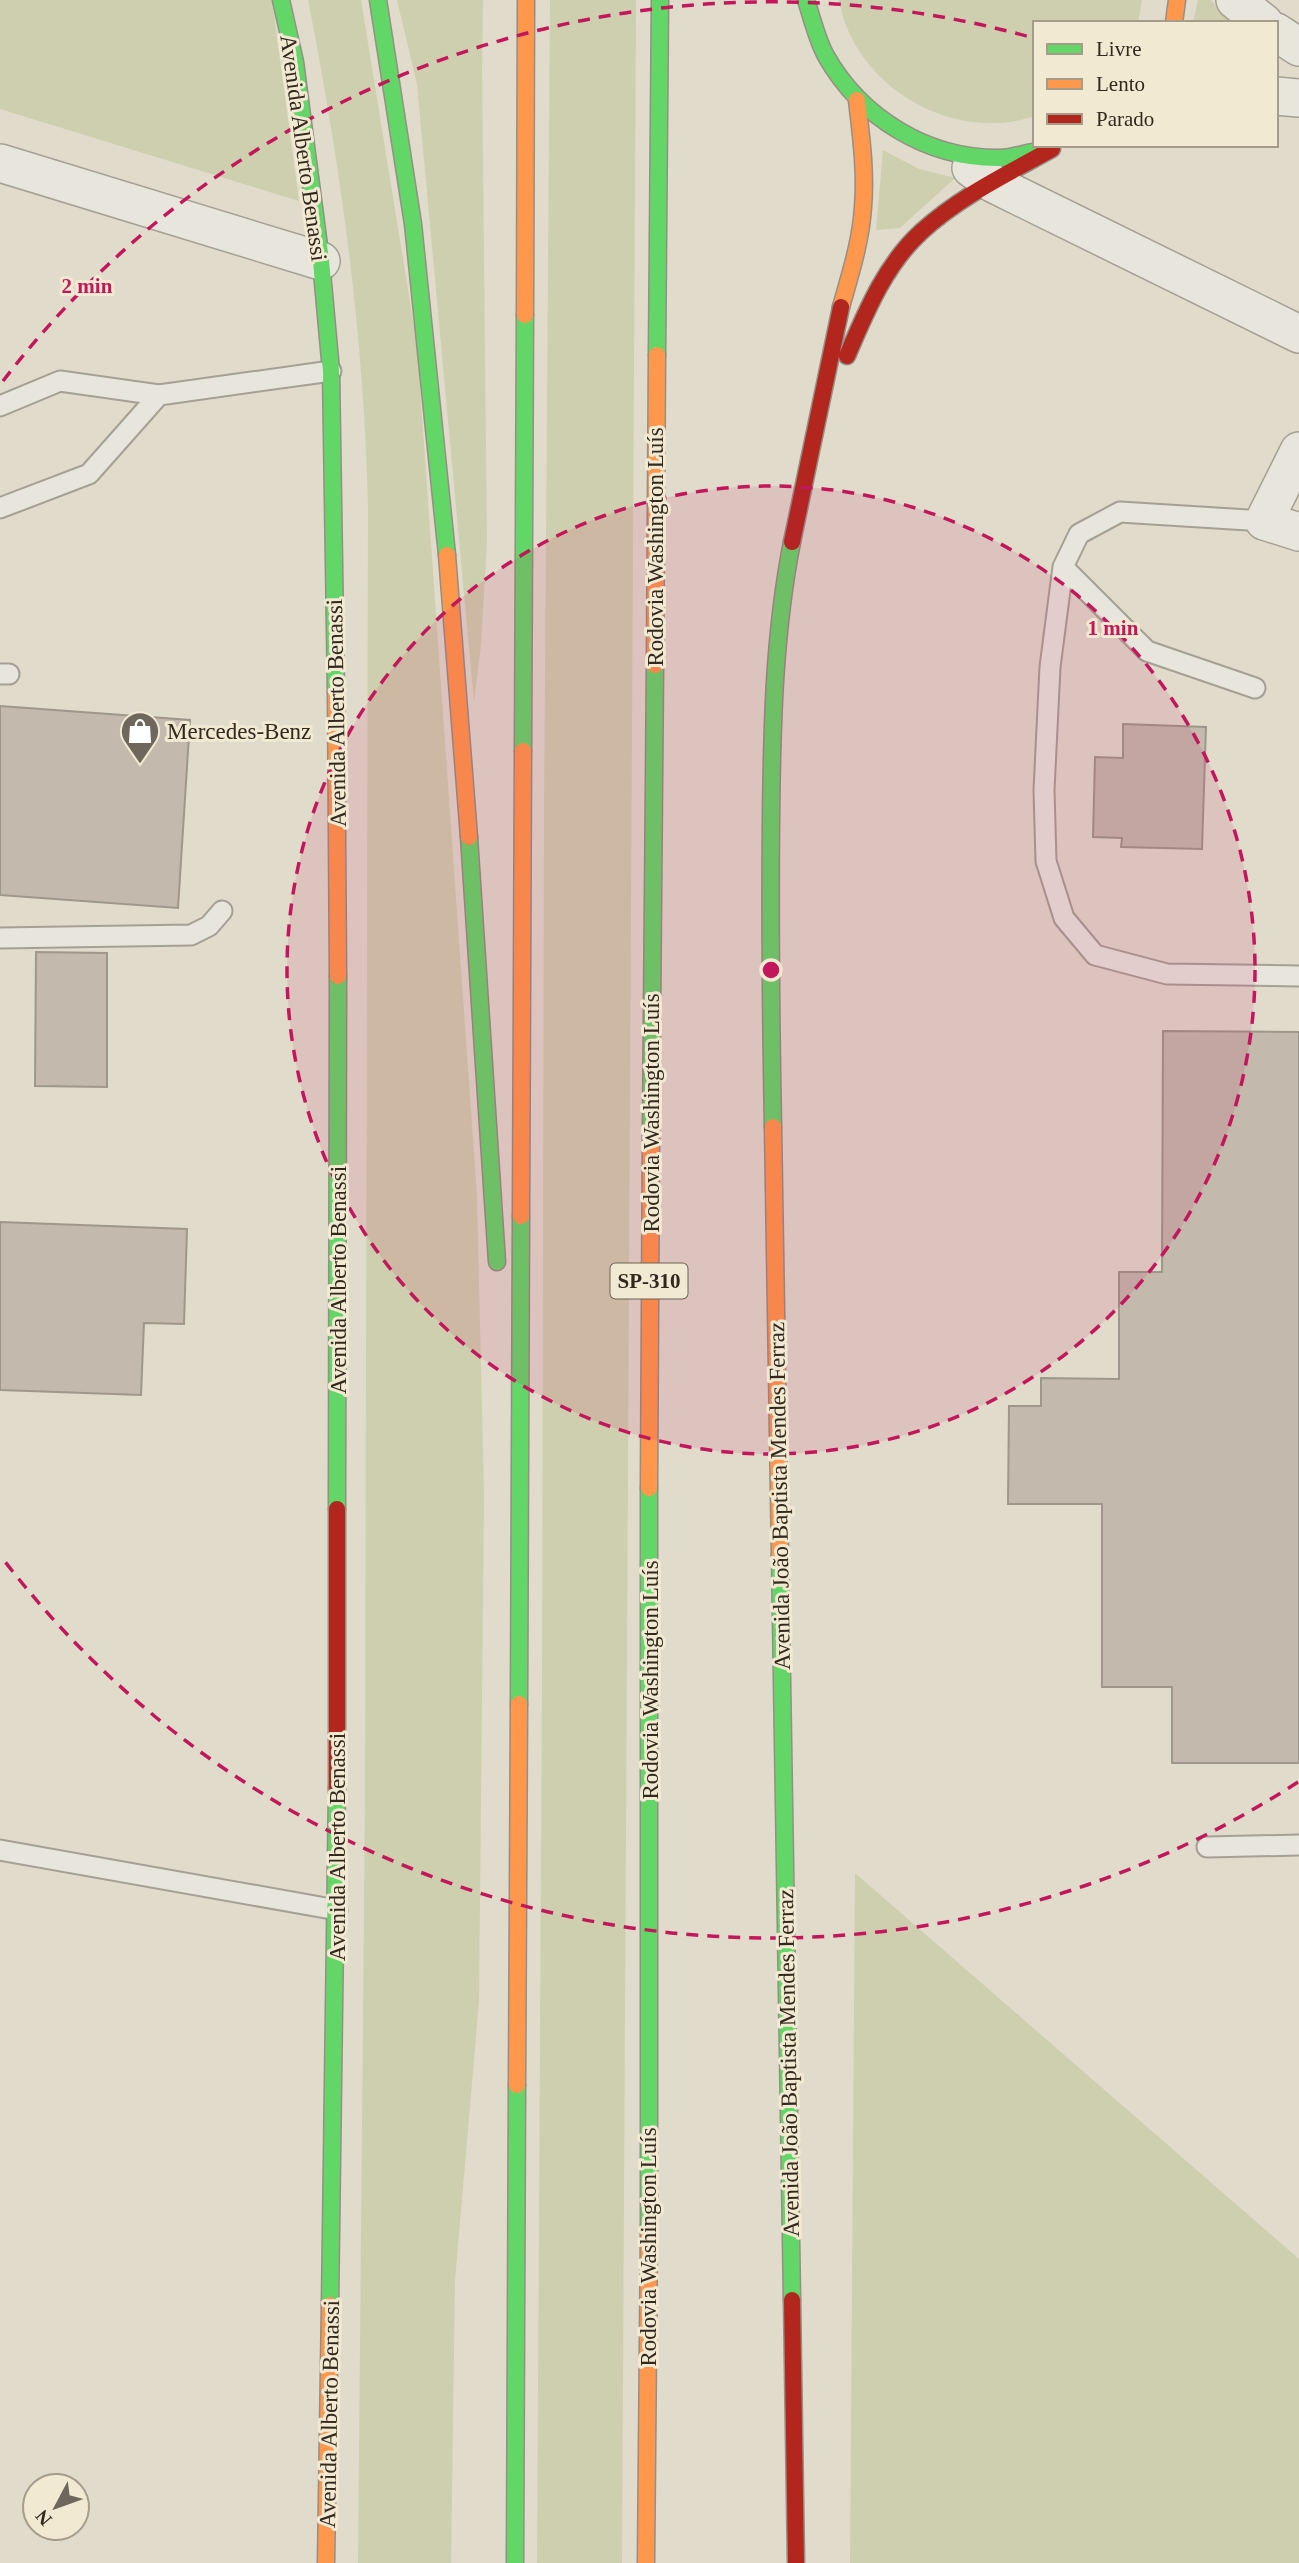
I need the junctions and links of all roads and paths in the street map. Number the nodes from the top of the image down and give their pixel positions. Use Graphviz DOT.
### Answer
graph roads {
  1 [pos="281,0"];
  2 [pos="378,0"];
  3 [pos="526,0"];
  4 [pos="660,0"];
  5 [pos="806,0"];
  6 [pos="1177,0"];
  7 [pos="1235,0"];
  8 [pos="1174,21"];
  9 [pos="1261,21"];
  10 [pos="1278,33"];
  11 [pos="1299,47"];
  12 [pos="1278,96"];
  13 [pos="1299,98"];
  14 [pos="857,100"];
  15 [pos="1055,147"];
  16 [pos="950,153"];
  17 [pos="0,163"];
  18 [pos="994,184"];
  19 [pos="321,261"];
  20 [pos="1299,334"];
  21 [pos="331,371"];
  22 [pos="159,395"];
  23 [pos="0,406"];
  24 [pos="815,432"];
  25 [pos="1299,451"];
  26 [pos="0,508"];
  27 [pos="1264,521"];
  28 [pos="1299,532"];
  29 [pos="1063,567"];
  30 [pos="1255,688"];
  31 [pos="222,911"];
  32 [pos="0,938"];
  33 [pos="1299,976"];
  34 [pos="498,1276"];
  35 [pos="504,1374"];
  36 [pos="519,1624"];
  37 [pos="1299,1845"];
  38 [pos="1207,1847"];
  39 [pos="0,1850"];
  40 [pos="337,1910"];
  41 [pos="326,2563"];
  42 [pos="515,2563"];
  43 [pos="646,2563"];
  44 [pos="796,2563"];
  1 -- 19 [label="main road, Avenida Alberto Benassi"];
  2 -- 34 [label="main road"];
  3 -- 36 [label="main road"];
  4 -- 43 [label="main road, Rodovia Washington Luís / SP-310"];
  5 -- 14 [label="main road"];
  6 -- 8 [label="main road"];
  7 -- 9 [label="street"];
  10 -- 11 [label="street"];
  12 -- 13 [label="street"];
  14 -- 16 [label="main road"];
  14 -- 24 [label="main road, Avenida João Baptista Mendes Ferraz"];
  15 -- 16 [label="main road"];
  15 -- 18 [label="main road, Avenida João Baptista Mendes Ferraz"];
  16 -- 18 [label="street"];
  17 -- 19 [label="street"];
  18 -- 20 [label="street"];
  18 -- 24 [label="main road, Avenida João Baptista Mendes Ferraz"];
  19 -- 21 [label="main road, Avenida Alberto Benassi"];
  21 -- 22 [label="lane"];
  21 -- 40 [label="main road, Avenida Alberto Benassi"];
  22 -- 23 [label="lane"];
  22 -- 26 [label="lane"];
  24 -- 44 [label="main road, Avenida João Baptista Mendes Ferraz"];
  25 -- 27 [label="street"];
  27 -- 28 [label="street"];
  27 -- 29 [label="lane"];
  29 -- 30 [label="lane"];
  29 -- 33 [label="lane"];
  31 -- 32 [label="lane"];
  35 -- 36 [label="main road"];
  36 -- 42 [label="main road"];
  37 -- 38 [label="lane"];
  39 -- 40 [label="lane"];
  40 -- 41 [label="main road, Avenida Alberto Benassi"];
}
